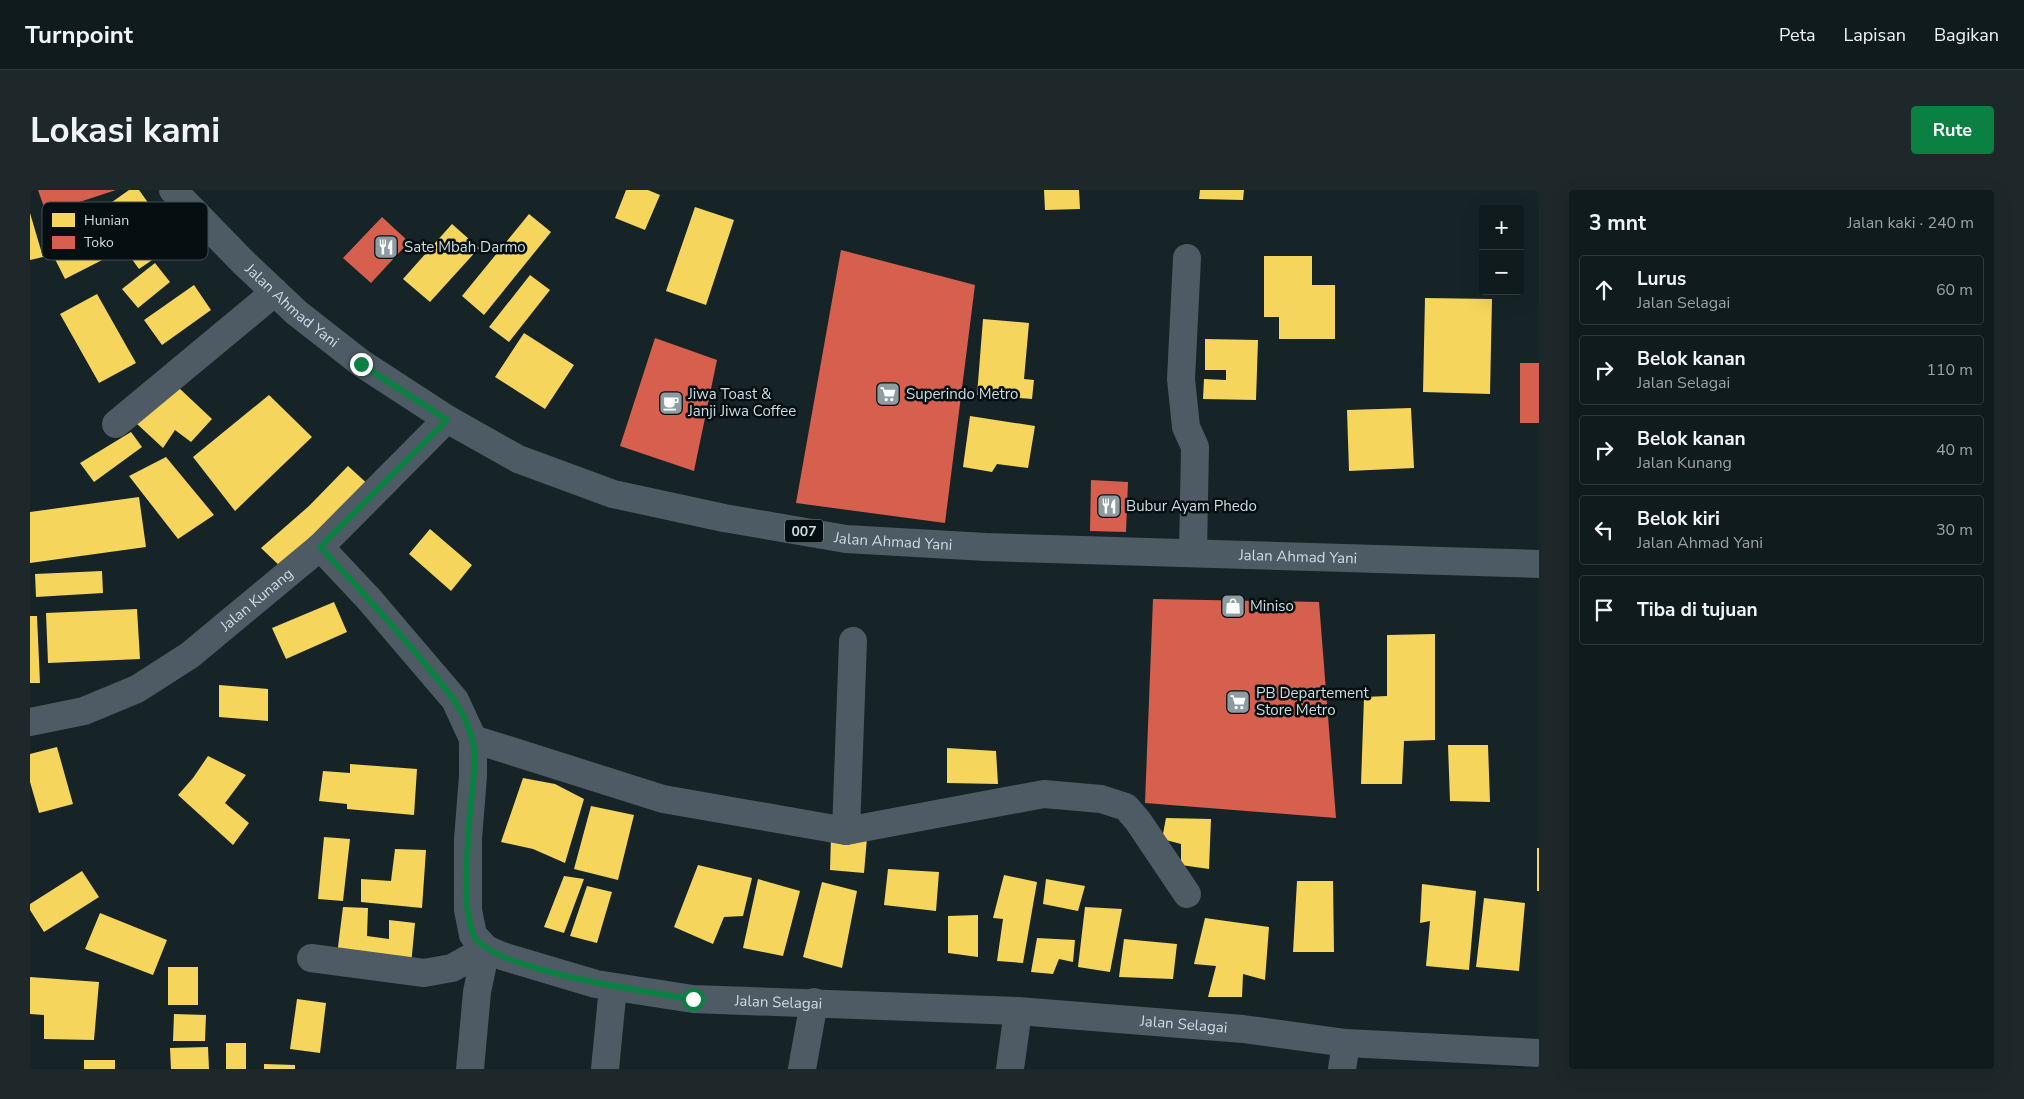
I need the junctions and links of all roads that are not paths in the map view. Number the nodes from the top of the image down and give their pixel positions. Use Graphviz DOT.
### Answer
graph roads {
  1 [pos="173,190"];
  2 [pos="185,202"];
  3 [pos="208,225"];
  4 [pos="1187,258"];
  5 [pos="275,292"];
  6 [pos="447,420"];
  7 [pos="116,424"];
  8 [pos="320,547"];
  9 [pos="1192,553"];
  10 [pos="1539,564"];
  11 [pos="853,641"];
  12 [pos="30,722"];
  13 [pos="472,738"];
  14 [pos="846,831"];
  15 [pos="1187,894"];
  16 [pos="486,949"];
  17 [pos="311,958"];
  18 [pos="613,986"];
  19 [pos="814,1002"];
  20 [pos="1018,1011"];
  21 [pos="1539,1053"];
  22 [pos="1344,1056"];
  23 [pos="470,1069"];
  24 [pos="605,1069"];
  25 [pos="802,1069"];
  26 [pos="1010,1069"];
  1 -- 2 [label="main road, Jalan Ahmad Yani / 007"];
  3 -- 5 [label="main road, Jalan Ahmad Yani / 007"];
  4 -- 9 [label="street"];
  5 -- 6 [label="main road, Jalan Ahmad Yani / 007"];
  5 -- 7 [label="street"];
  6 -- 8 [label="street, Jalan Kunang"];
  6 -- 9 [label="main road, Jalan Ahmad Yani / 007"];
  8 -- 12 [label="street, Jalan Kunang"];
  8 -- 13 [label="street"];
  9 -- 10 [label="main road, Jalan Ahmad Yani / 007"];
  11 -- 14 [label="street"];
  13 -- 14 [label="street"];
  13 -- 16 [label="street"];
  14 -- 15 [label="street"];
  16 -- 17 [label="street"];
  16 -- 18 [label="street, Jalan Selagai"];
  16 -- 23 [label="street"];
  18 -- 19 [label="street, Jalan Selagai"];
  18 -- 24 [label="street"];
  19 -- 20 [label="street, Jalan Selagai"];
  19 -- 25 [label="street"];
  20 -- 22 [label="street, Jalan Selagai"];
  20 -- 26 [label="street"];
  21 -- 22 [label="street, Jalan Selagai"];
}
